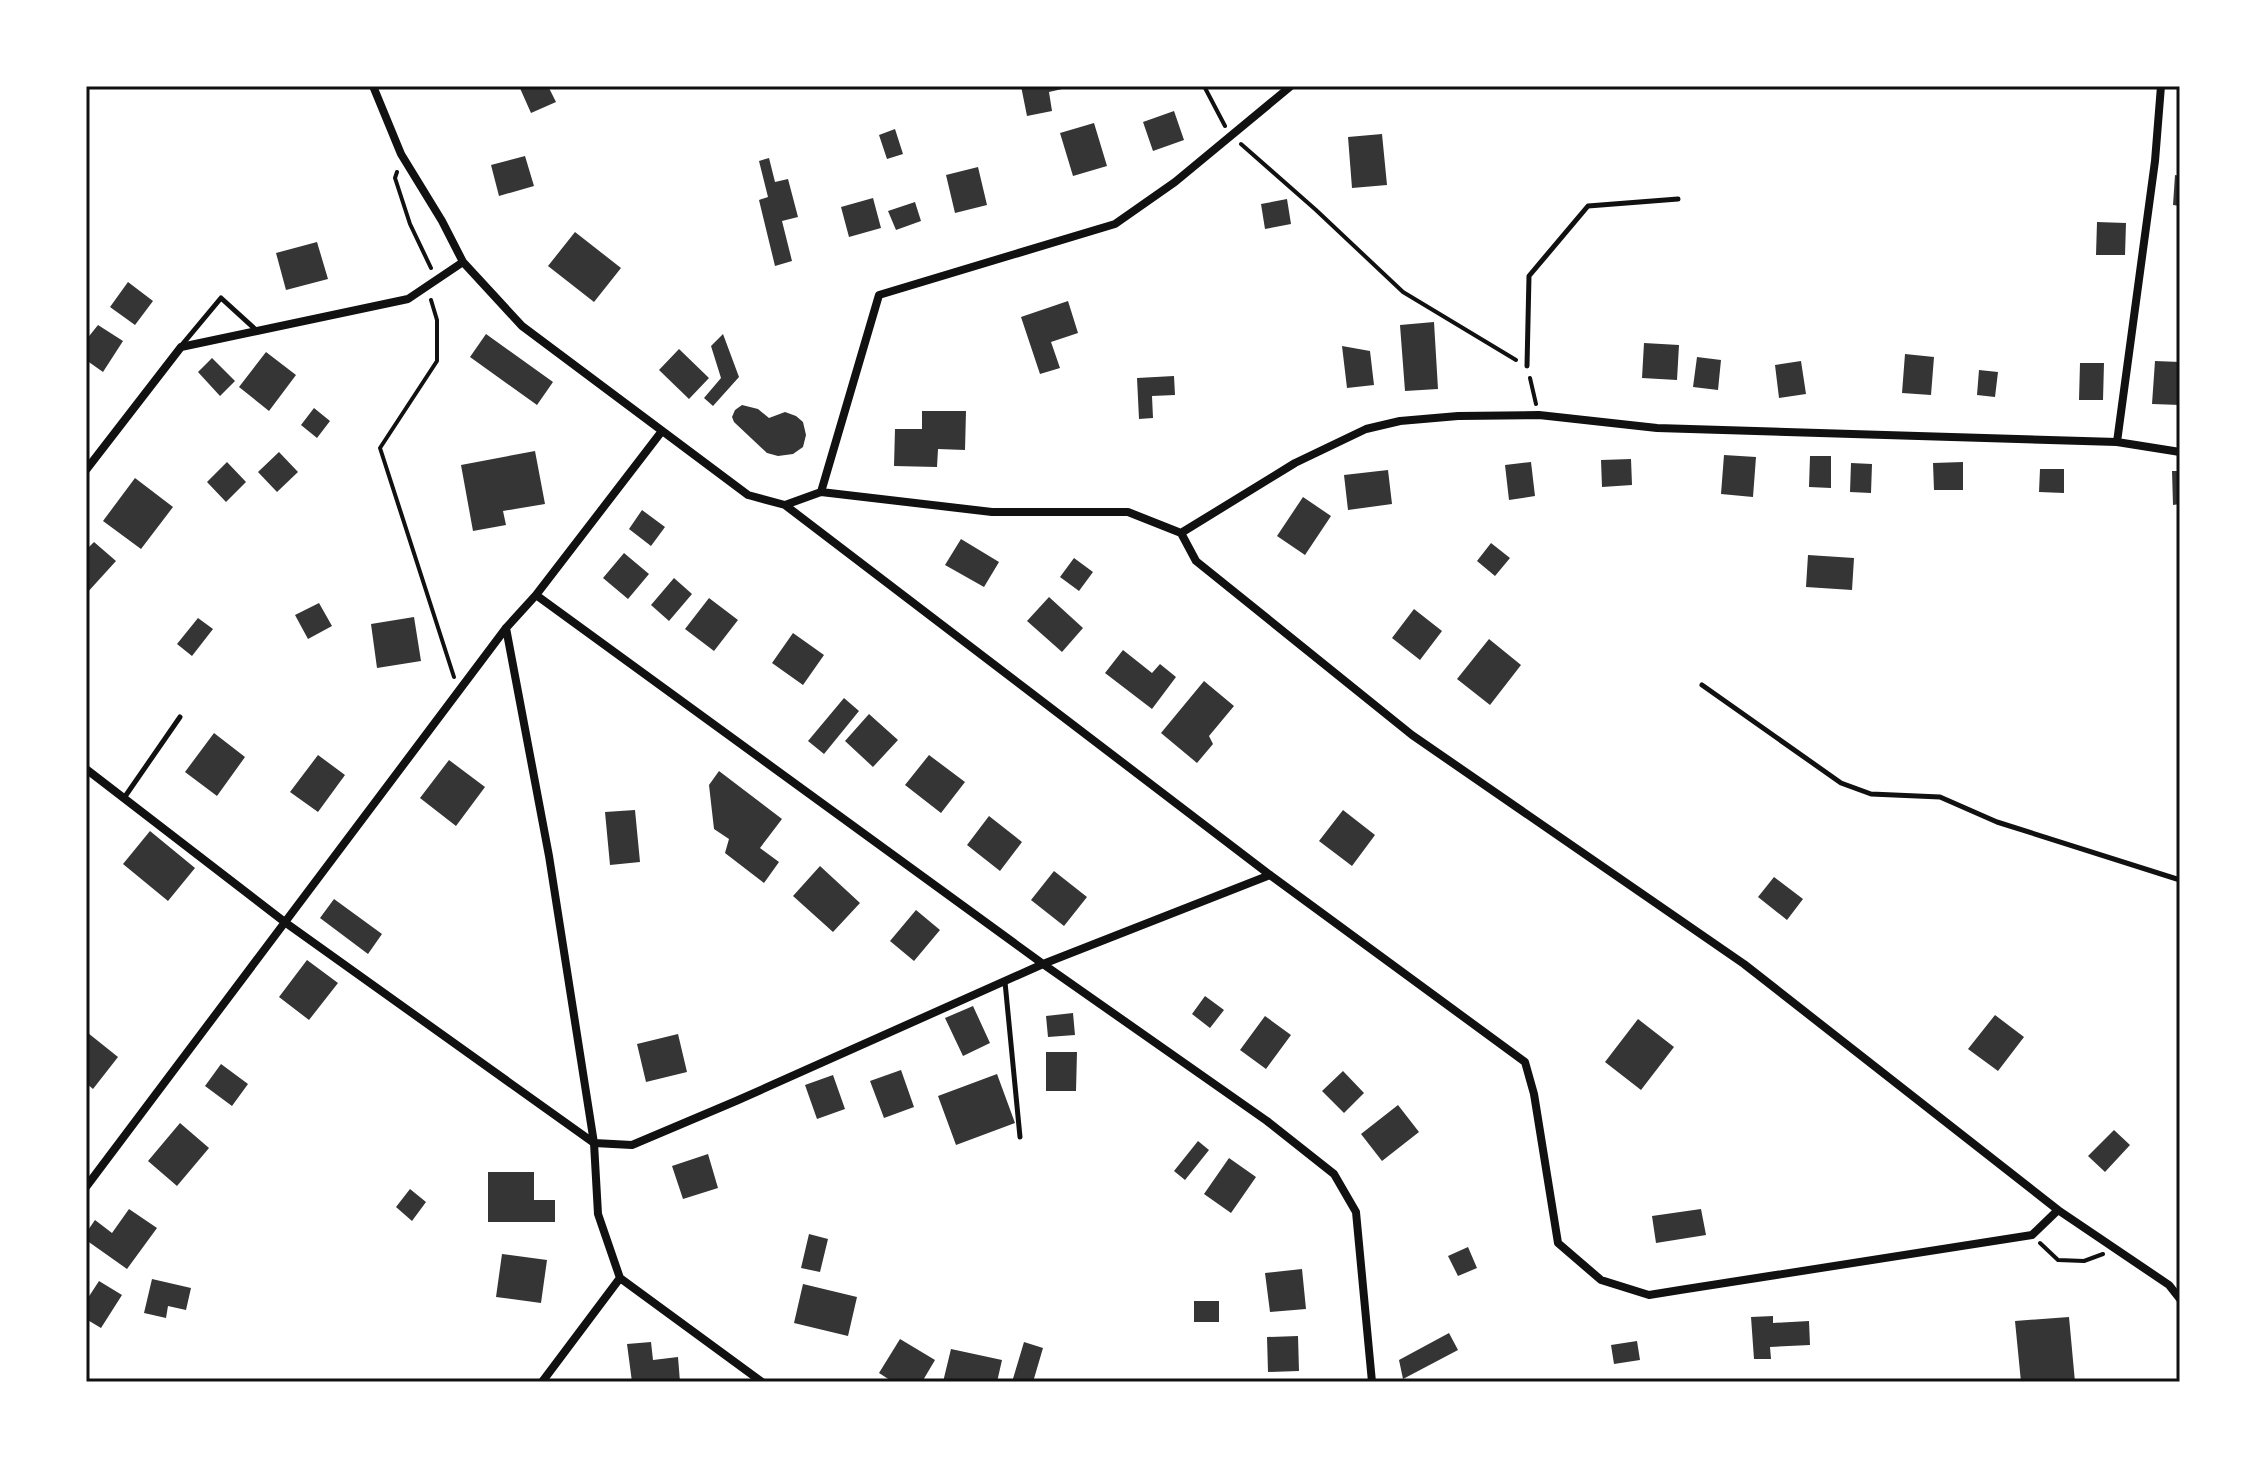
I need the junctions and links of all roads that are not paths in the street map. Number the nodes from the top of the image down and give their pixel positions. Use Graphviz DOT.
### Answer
graph roads {
  1 [pos="373,86"];
  2 [pos="1291,86"];
  3 [pos="2161,86"];
  4 [pos="1678,199"];
  5 [pos="463,262"];
  6 [pos="256,331"];
  7 [pos="181,347"];
  8 [pos="1527,366"];
  9 [pos="662,431"];
  10 [pos="2117,442"];
  11 [pos="2180,452"];
  12 [pos="86,470"];
  13 [pos="821,492"];
  14 [pos="785,505"];
  15 [pos="1181,533"];
  16 [pos="536,595"];
  17 [pos="506,628"];
  18 [pos="1702,685"];
  19 [pos="180,717"];
  20 [pos="86,769"];
  21 [pos="124,798"];
  22 [pos="1270,875"];
  23 [pos="2180,880"];
  24 [pos="286,923"];
  25 [pos="1043,964"];
  26 [pos="1005,982"];
  27 [pos="1020,1137"];
  28 [pos="594,1143"];
  29 [pos="86,1187"];
  30 [pos="2058,1210"];
  31 [pos="620,1278"];
  32 [pos="2180,1299"];
  33 [pos="542,1382"];
  34 [pos="762,1382"];
  35 [pos="1372,1382"];
  1 -- 5 [label="street"];
  2 -- 13 [label="street"];
  3 -- 10 [label="street"];
  4 -- 8 [label="lane"];
  5 -- 6 [label="street"];
  5 -- 9 [label="street"];
  6 -- 7 [label="street"];
  6 -- 7 [label="lane"];
  7 -- 12 [label="street"];
  9 -- 14 [label="street"];
  9 -- 16 [label="street"];
  10 -- 11 [label="street"];
  10 -- 15 [label="street"];
  13 -- 14 [label="street"];
  13 -- 15 [label="street"];
  14 -- 22 [label="street"];
  15 -- 30 [label="street"];
  16 -- 17 [label="street"];
  16 -- 25 [label="street"];
  17 -- 24 [label="street"];
  17 -- 28 [label="street"];
  18 -- 23 [label="lane"];
  19 -- 21 [label="lane"];
  20 -- 21 [label="street"];
  21 -- 24 [label="street"];
  22 -- 25 [label="street"];
  22 -- 30 [label="street"];
  24 -- 28 [label="street"];
  24 -- 29 [label="street"];
  25 -- 26 [label="street"];
  25 -- 35 [label="street"];
  26 -- 27 [label="lane"];
  26 -- 28 [label="street"];
  28 -- 31 [label="street"];
  30 -- 32 [label="street"];
  31 -- 33 [label="street"];
  31 -- 34 [label="street"];
}
